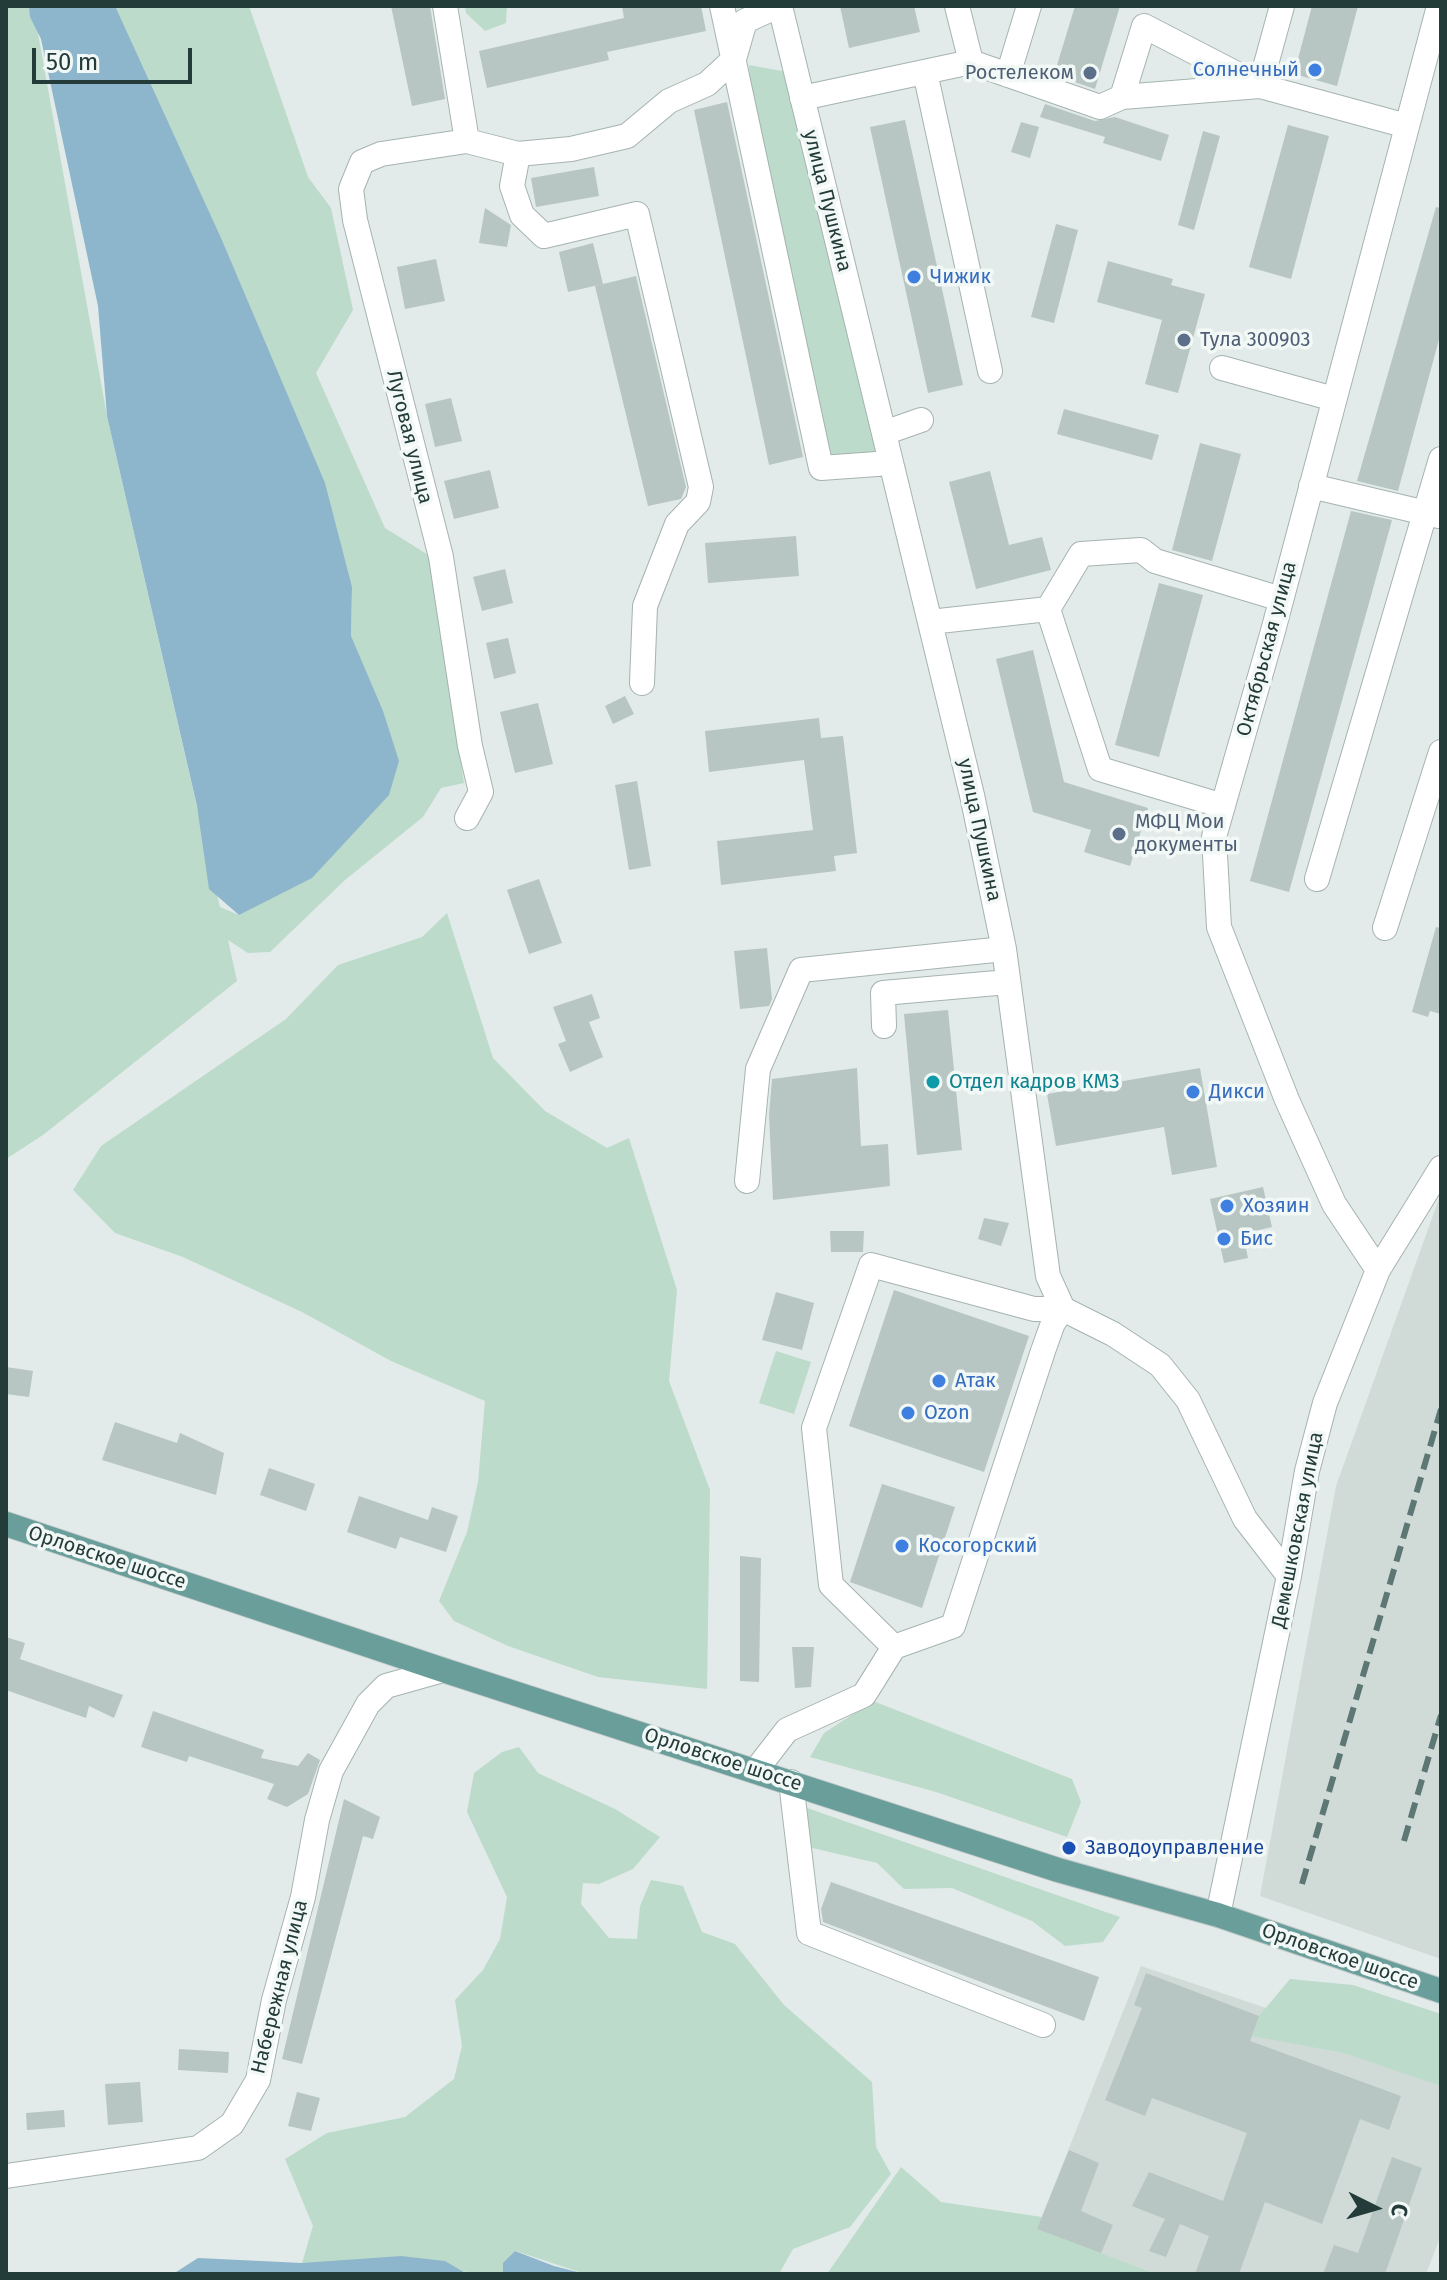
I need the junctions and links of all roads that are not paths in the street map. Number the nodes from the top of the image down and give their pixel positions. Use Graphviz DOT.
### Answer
graph roads {
  1 [pos="445,6"];
  2 [pos="722,6"];
  3 [pos="779,6"];
  4 [pos="957,6"];
  5 [pos="1029,6"];
  6 [pos="1282,6"];
  7 [pos="1439,6"];
  8 [pos="1147,16"];
  9 [pos="734,59"];
  10 [pos="971,62"];
  11 [pos="925,72"];
  12 [pos="1008,75"];
  13 [pos="1260,86"];
  14 [pos="1122,97"];
  15 [pos="802,98"];
  16 [pos="1407,126"];
  17 [pos="467,141"];
  18 [pos="518,154"];
  19 [pos="1222,368"];
  20 [pos="990,371"];
  21 [pos="1334,399"];
  22 [pos="921,420"];
  23 [pos="884,433"];
  24 [pos="1441,459"];
  25 [pos="891,463"];
  26 [pos="1311,486"];
  27 [pos="1434,515"];
  28 [pos="1281,599"];
  29 [pos="1048,609"];
  30 [pos="930,622"];
  31 [pos="642,683"];
  32 [pos="1441,752"];
  33 [pos="1223,806"];
  34 [pos="467,818"];
  35 [pos="1317,879"];
  36 [pos="1385,928"];
  37 [pos="1004,949"];
  38 [pos="1008,982"];
  39 [pos="884,1026"];
  40 [pos="1441,1168"];
  41 [pos="747,1181"];
  42 [pos="1378,1270"];
  43 [pos="1063,1309"];
  44 [pos="6,1524"];
  45 [pos="1289,1576"];
  46 [pos="894,1647"];
  47 [pos="443,1670"];
  48 [pos="756,1770"];
  49 [pos="791,1782"];
  50 [pos="1218,1915"];
  51 [pos="1441,1991"];
  52 [pos="1043,2025"];
  53 [pos="6,2176"];
  1 -- 17 [label="street"];
  2 -- 9 [label="street"];
  3 -- 9 [label="street"];
  3 -- 15 [label="street, улица Пушкина"];
  4 -- 10 [label="street"];
  5 -- 12 [label="street"];
  6 -- 13 [label="street"];
  7 -- 16 [label="street, Октябрьская улица"];
  8 -- 13 [label="street"];
  8 -- 14 [label="street"];
  9 -- 18 [label="street, Луговая улица"];
  9 -- 25 [label="street"];
  10 -- 11 [label="street"];
  10 -- 12 [label="street"];
  11 -- 15 [label="street"];
  11 -- 20 [label="street"];
  12 -- 14 [label="street"];
  13 -- 14 [label="street"];
  13 -- 16 [label="street"];
  15 -- 23 [label="street, улица Пушкина"];
  16 -- 21 [label="street, Октябрьская улица"];
  17 -- 18 [label="street, Луговая улица"];
  17 -- 34 [label="street, Луговая улица"];
  18 -- 31 [label="street"];
  19 -- 21 [label="street"];
  21 -- 26 [label="street, Октябрьская улица"];
  22 -- 23 [label="street"];
  23 -- 25 [label="street, улица Пушкина"];
  24 -- 27 [label="street"];
  25 -- 30 [label="street, улица Пушкина"];
  26 -- 27 [label="street"];
  26 -- 28 [label="street, Октябрьская улица"];
  27 -- 35 [label="street"];
  28 -- 29 [label="street"];
  28 -- 33 [label="street, Октябрьская улица"];
  29 -- 30 [label="street"];
  29 -- 33 [label="street"];
  30 -- 37 [label="street, улица Пушкина"];
  32 -- 36 [label="street"];
  33 -- 42 [label="street, Октябрьская улица"];
  37 -- 38 [label="street, улица Пушкина"];
  37 -- 41 [label="street"];
  38 -- 39 [label="street"];
  38 -- 43 [label="street, улица Пушкина"];
  40 -- 42 [label="street, Демешковская улица"];
  42 -- 45 [label="street, Демешковская улица"];
  43 -- 45 [label="street"];
  43 -- 46 [label="street"];
  43 -- 46 [label="street"];
  44 -- 47 [label="main road, Орловское шоссе"];
  45 -- 50 [label="street, Демешковская улица"];
  46 -- 48 [label="street"];
  47 -- 48 [label="main road, Орловское шоссе"];
  47 -- 53 [label="street, Набережная улица"];
  48 -- 49 [label="main road, Орловское шоссе"];
  49 -- 50 [label="main road, Орловское шоссе"];
  49 -- 52 [label="street"];
  50 -- 51 [label="main road, Орловское шоссе"];
}
